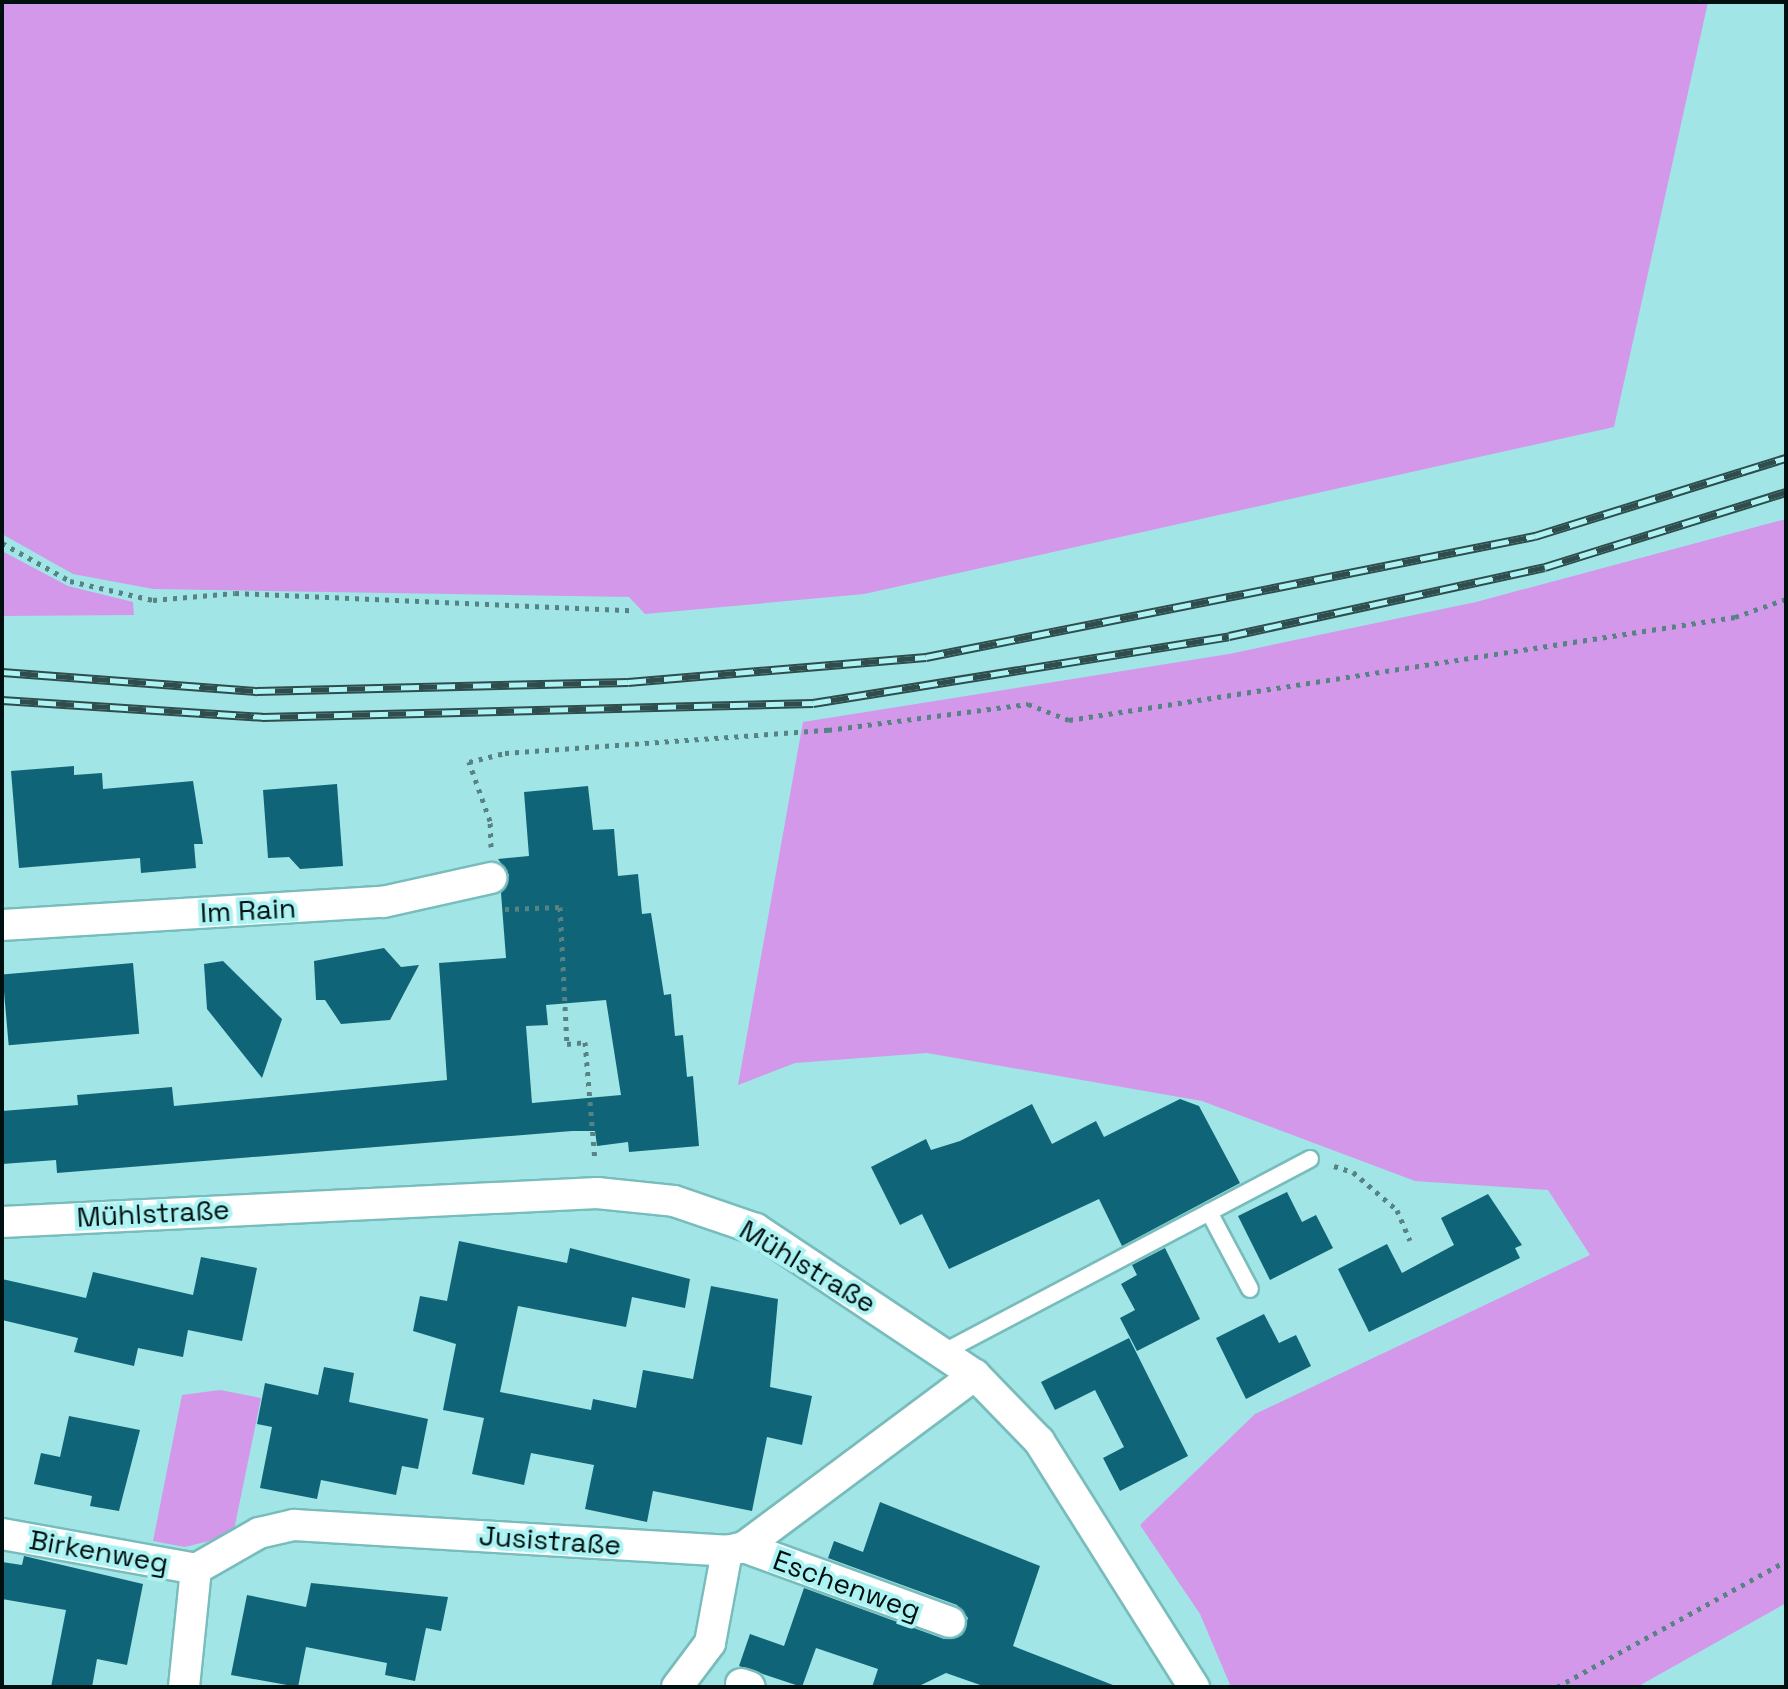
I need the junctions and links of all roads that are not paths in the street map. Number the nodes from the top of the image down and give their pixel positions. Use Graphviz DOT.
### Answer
graph roads {
  1 [pos="491,878"];
  2 [pos="2,925"];
  3 [pos="1310,1159"];
  4 [pos="1209,1212"];
  5 [pos="2,1222"];
  6 [pos="1250,1289"];
  7 [pos="942,1353"];
  8 [pos="975,1375"];
  9 [pos="2,1534"];
  10 [pos="736,1549"];
  11 [pos="196,1569"];
  12 [pos="950,1622"];
  13 [pos="184,1687"];
  14 [pos="677,1687"];
  15 [pos="1194,1687"];
  1 -- 2 [label="street, Im Rain"];
  3 -- 4 [label="lane"];
  4 -- 6 [label="lane"];
  4 -- 7 [label="lane"];
  5 -- 7 [label="street, Mühlstraße"];
  7 -- 8 [label="street, Mühlstraße"];
  8 -- 10 [label="street"];
  8 -- 15 [label="street, Mühlstraße"];
  9 -- 11 [label="street, Birkenweg"];
  10 -- 11 [label="street, Jusistraße"];
  10 -- 12 [label="street, Eschenweg"];
  10 -- 14 [label="street"];
  11 -- 13 [label="street"];
}
